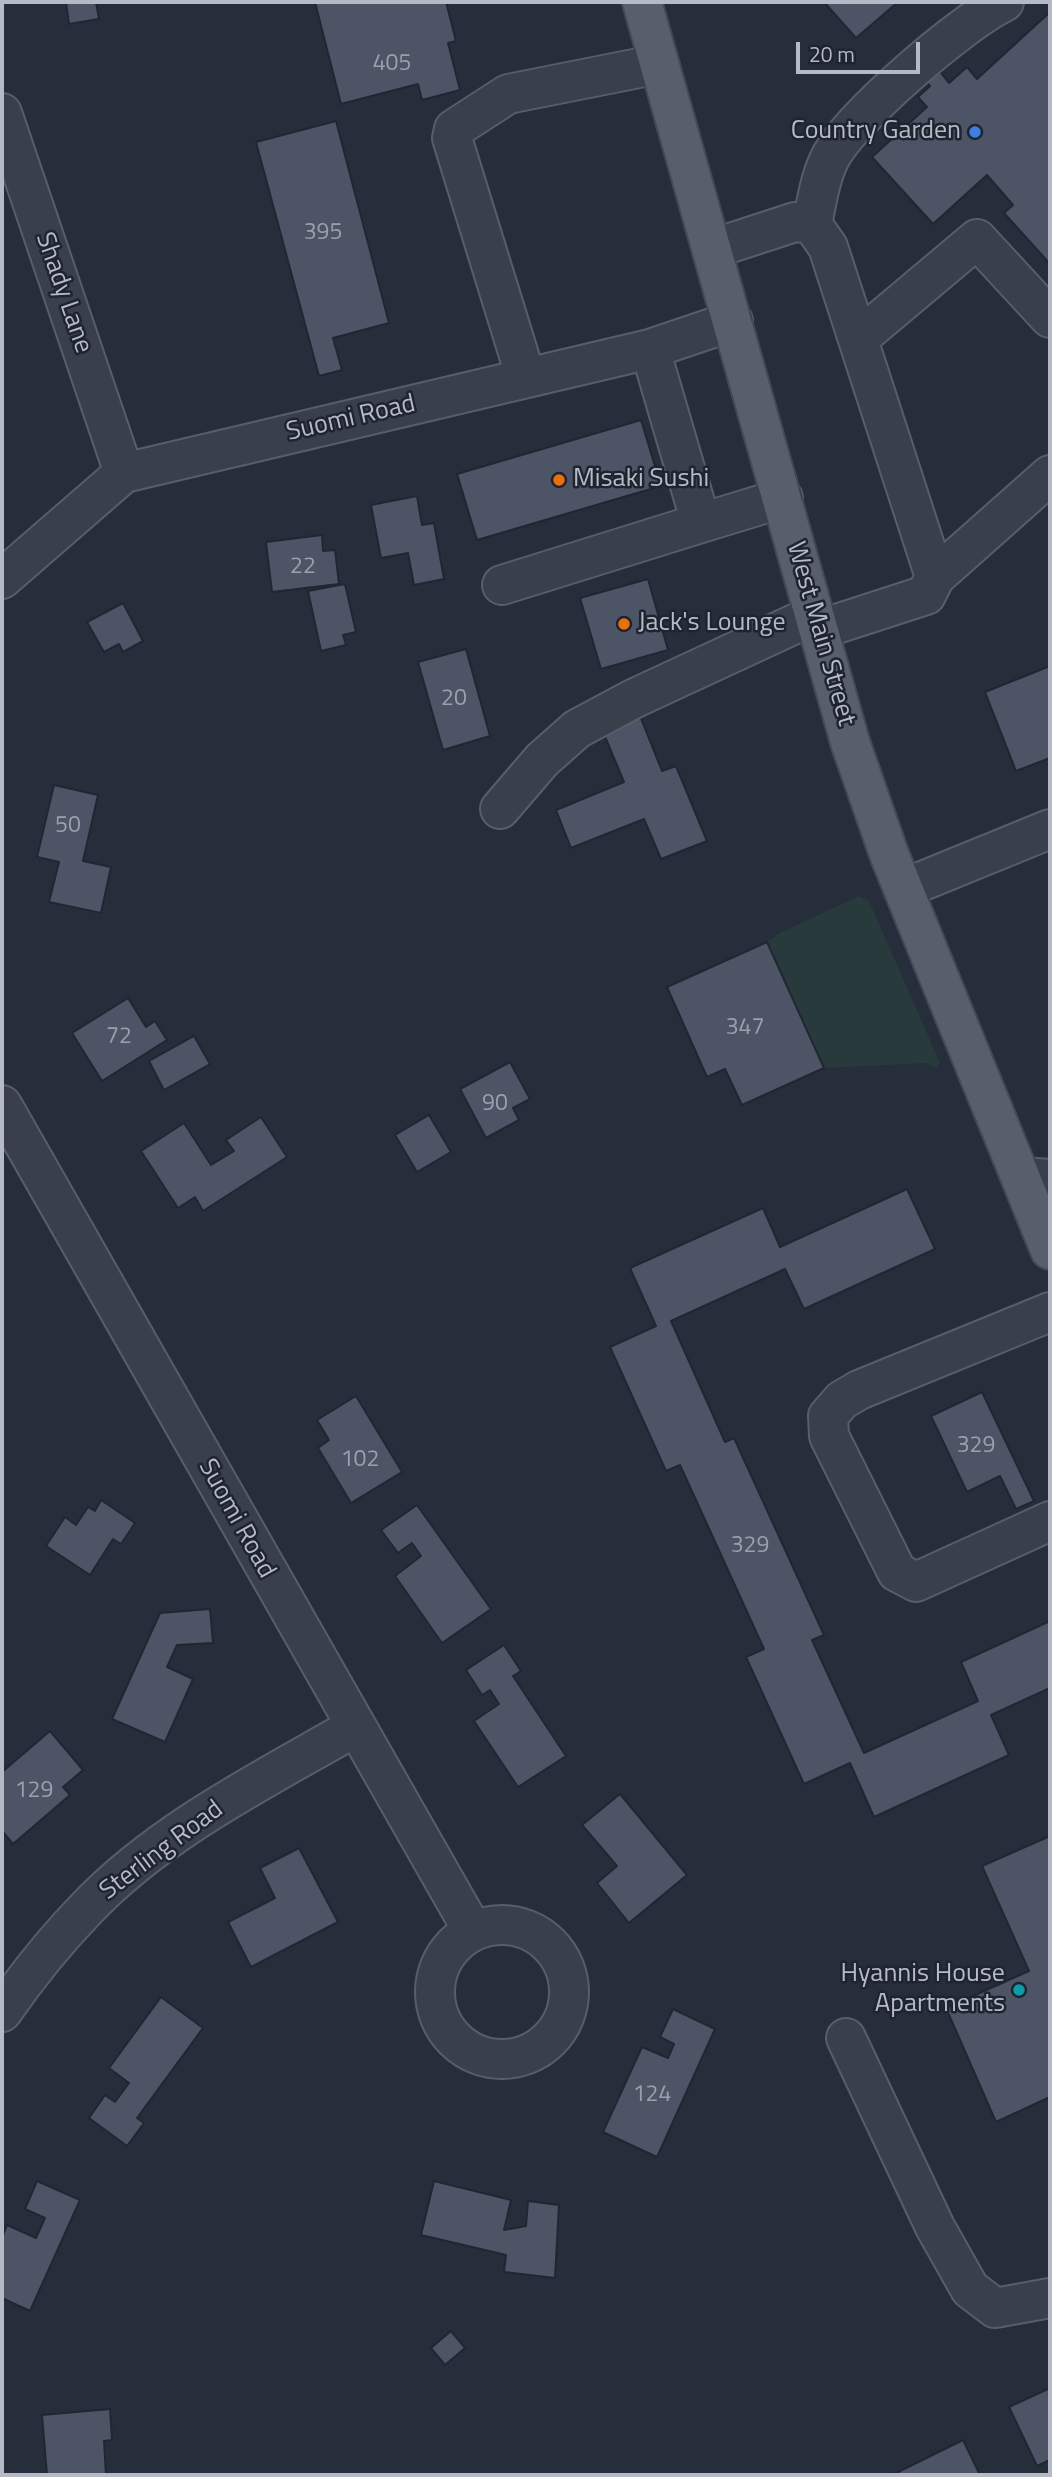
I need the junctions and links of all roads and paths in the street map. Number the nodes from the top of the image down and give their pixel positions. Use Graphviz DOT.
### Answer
graph roads {
  1 [pos="642,2"];
  2 [pos="1004,2"];
  3 [pos="659,64"];
  4 [pos="2,113"];
  5 [pos="812,224"];
  6 [pos="712,249"];
  7 [pos="1050,318"];
  8 [pos="733,321"];
  9 [pos="858,339"];
  10 [pos="650,349"];
  11 [pos="526,377"];
  12 [pos="124,473"];
  13 [pos="1050,475"];
  14 [pos="783,498"];
  15 [pos="701,523"];
  16 [pos="935,578"];
  17 [pos="2,579"];
  18 [pos="502,585"];
  19 [pos="816,622"];
  20 [pos="500,809"];
  21 [pos="1050,829"];
  22 [pos="903,889"];
  23 [pos="2,1105"];
  24 [pos="1036,1178"];
  25 [pos="1050,1250"];
  26 [pos="1050,1312"];
  27 [pos="1050,1521"];
  28 [pos="355,1727"];
  29 [pos="473,1931"];
  30 [pos="2,2012"];
  31 [pos="846,2038"];
  32 [pos="1050,2298"];
  1 -- 3 [label="main road, West Main Street"];
  2 -- 5 [label="street"];
  3 -- 6 [label="main road, West Main Street"];
  3 -- 11 [label="street"];
  4 -- 12 [label="street, Shady Lane"];
  5 -- 6 [label="street"];
  5 -- 9 [label="street"];
  6 -- 8 [label="main road, West Main Street"];
  7 -- 9 [label="street"];
  8 -- 10 [label="street, Suomi Road"];
  8 -- 14 [label="main road, West Main Street"];
  9 -- 16 [label="street"];
  10 -- 11 [label="street, Suomi Road"];
  10 -- 15 [label="street"];
  11 -- 12 [label="street, Suomi Road"];
  12 -- 17 [label="street, Suomi Road"];
  13 -- 16 [label="street"];
  14 -- 15 [label="street"];
  14 -- 19 [label="main road, West Main Street"];
  15 -- 18 [label="street"];
  16 -- 19 [label="street"];
  19 -- 20 [label="street"];
  19 -- 22 [label="main road, West Main Street"];
  21 -- 22 [label="street"];
  22 -- 24 [label="main road, West Main Street"];
  23 -- 28 [label="street, Suomi Road"];
  24 -- 25 [label="main road, West Main Street"];
  26 -- 27 [label="street"];
  28 -- 29 [label="street, Suomi Road"];
  28 -- 30 [label="street, Sterling Road"];
  31 -- 32 [label="street"];
}
